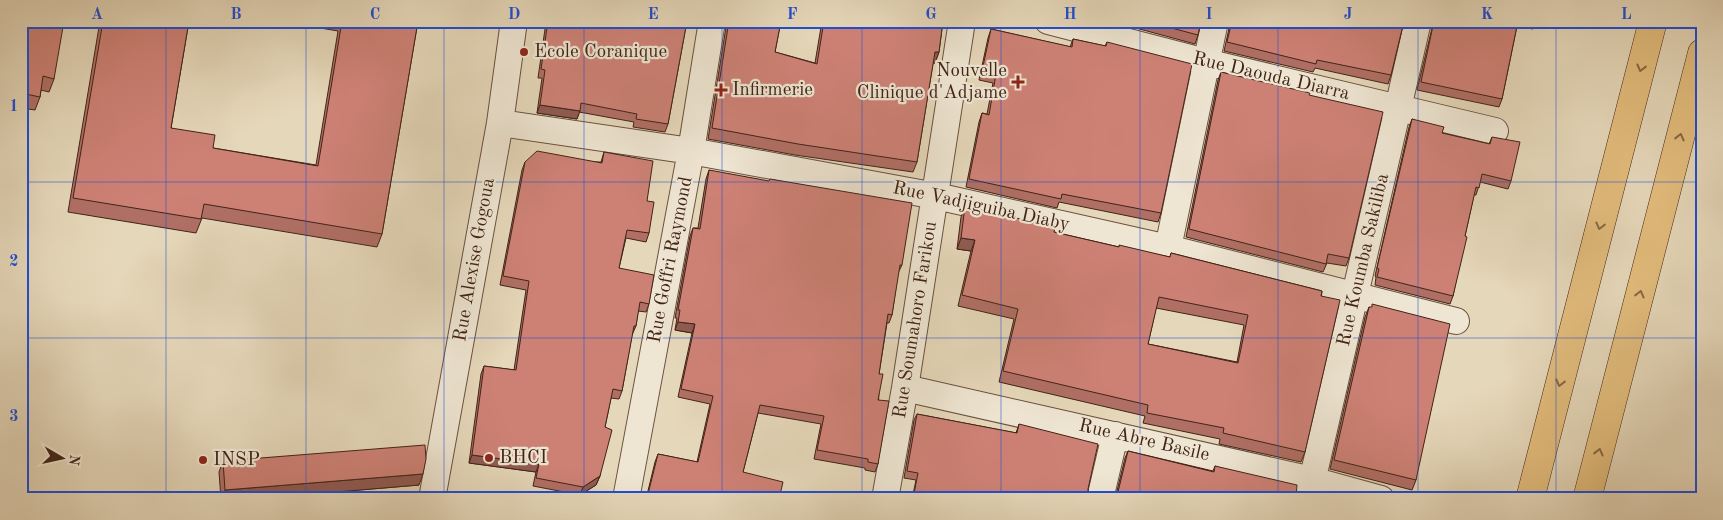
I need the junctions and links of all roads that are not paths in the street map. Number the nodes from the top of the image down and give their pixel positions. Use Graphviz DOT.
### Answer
graph roads {
  1 [pos="514,21"];
  2 [pos="712,21"];
  3 [pos="962,21"];
  4 [pos="1048,21"];
  5 [pos="1215,21"];
  6 [pos="1418,21"];
  7 [pos="1653,21"];
  8 [pos="1702,53"];
  9 [pos="1206,62"];
  10 [pos="1399,108"];
  11 [pos="500,123"];
  12 [pos="1495,131"];
  13 [pos="691,151"];
  14 [pos="936,196"];
  15 [pos="1168,248"];
  16 [pos="1356,294"];
  17 [pos="1456,321"];
  18 [pos="905,388"];
  19 [pos="1115,435"];
  20 [pos="1310,489"];
  21 [pos="432,499"];
  22 [pos="626,499"];
  23 [pos="885,499"];
  24 [pos="1100,499"];
  25 [pos="1381,499"];
  26 [pos="1530,499"];
  27 [pos="1587,499"];
  1 -- 11 [label="street, Rue Alexise Gogoua"];
  2 -- 13 [label="street, Rue Goffri Raymond"];
  3 -- 14 [label="street, Rue Soumahoro Farikou"];
  4 -- 9 [label="street, Rue Daouda Diarra"];
  5 -- 9 [label="street"];
  6 -- 10 [label="street, Rue Koumba Sakiliba"];
  7 -- 26 [label="highway, one-way"];
  27 -- 8 [label="highway, one-way"];
  9 -- 10 [label="street, Rue Daouda Diarra"];
  9 -- 15 [label="street"];
  10 -- 12 [label="street, Rue Daouda Diarra"];
  10 -- 16 [label="street, Rue Koumba Sakiliba"];
  11 -- 13 [label="street, Rue Vadjiguiba Diaby"];
  11 -- 21 [label="street, Rue Alexise Gogoua"];
  13 -- 14 [label="street, Rue Vadjiguiba Diaby"];
  13 -- 22 [label="street, Rue Goffri Raymond"];
  14 -- 15 [label="street, Rue Vadjiguiba Diaby"];
  14 -- 18 [label="street, Rue Soumahoro Farikou"];
  15 -- 16 [label="street, Rue Vadjiguiba Diaby"];
  16 -- 17 [label="street, Rue Vadjiguiba Diaby"];
  16 -- 20 [label="street, Rue Koumba Sakiliba"];
  18 -- 19 [label="street, Rue Abre Basile"];
  18 -- 23 [label="street, Rue Soumahoro Farikou"];
  19 -- 20 [label="street, Rue Abre Basile"];
  19 -- 24 [label="street"];
  20 -- 25 [label="street, Rue Abre Basile"];
}
